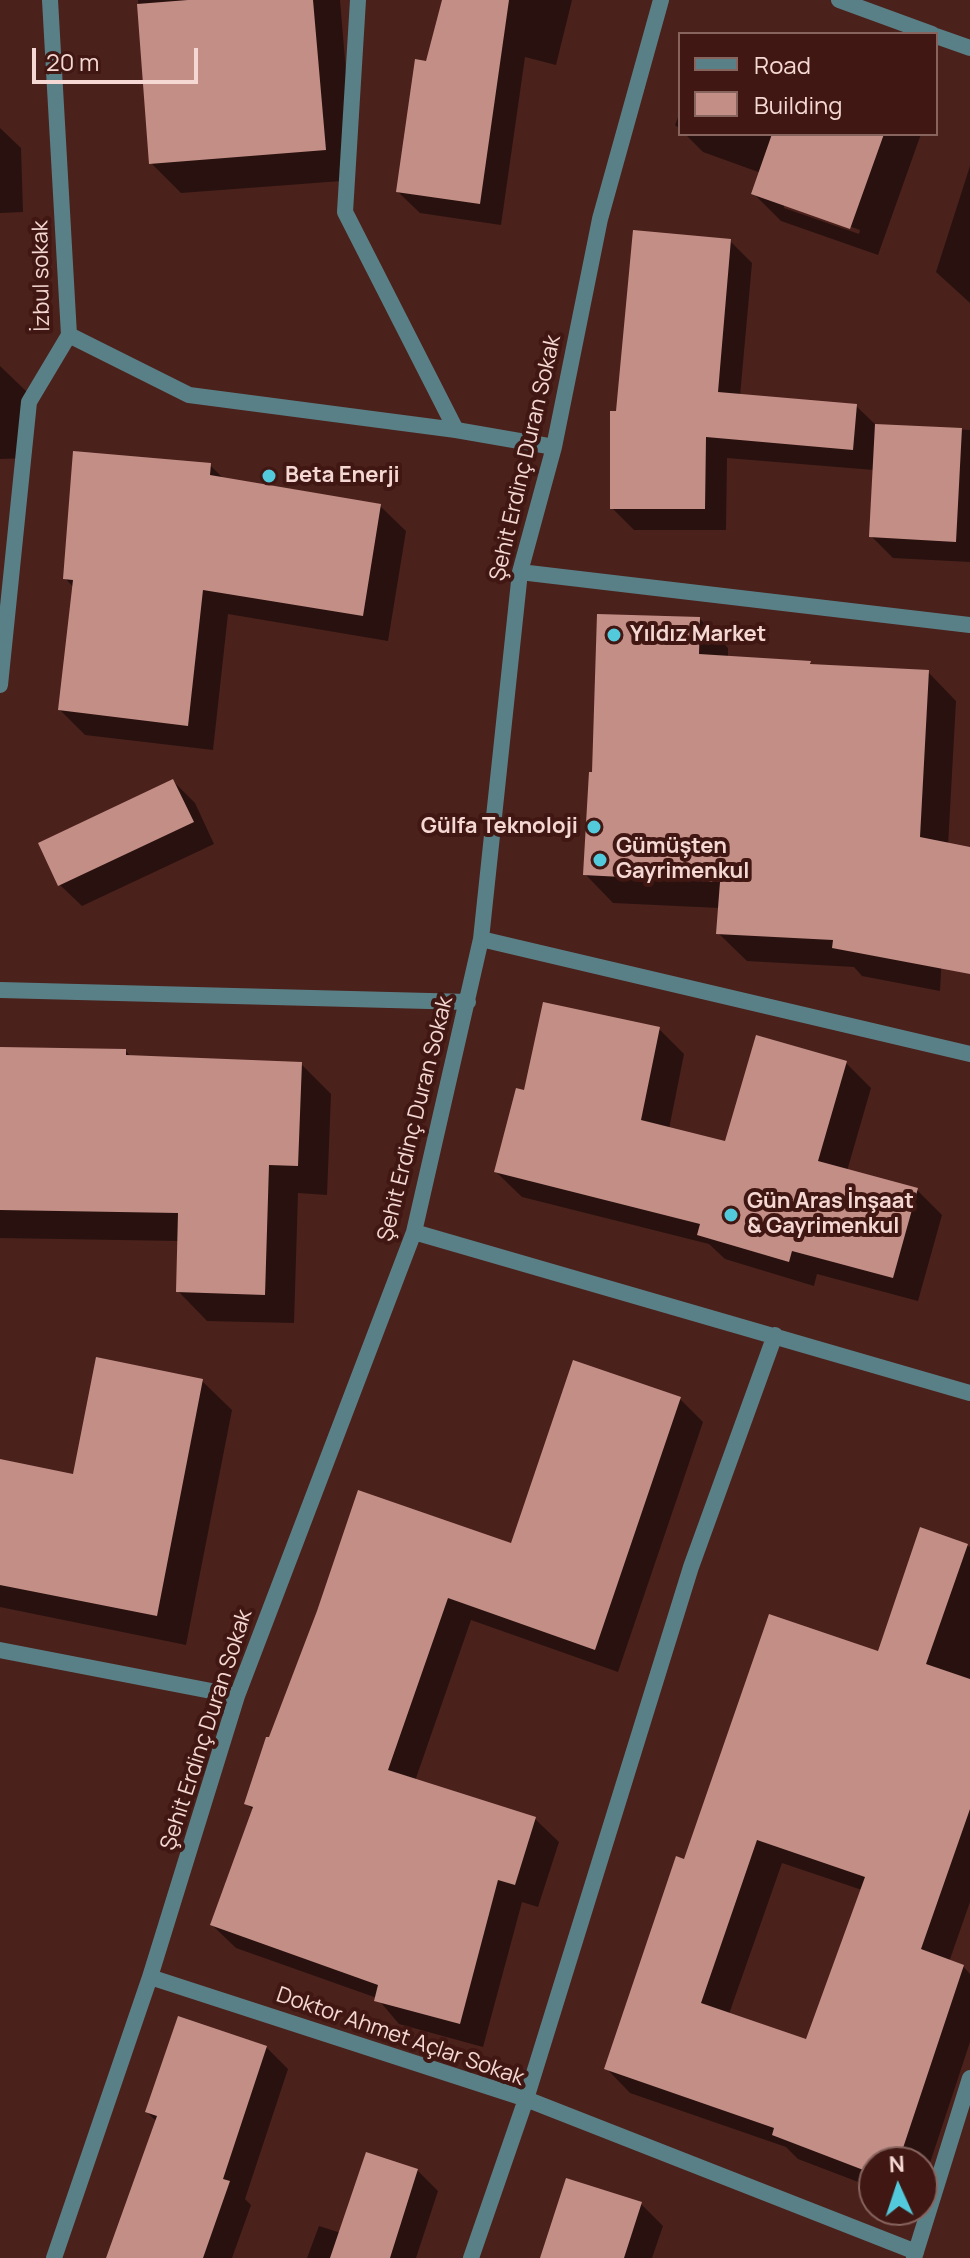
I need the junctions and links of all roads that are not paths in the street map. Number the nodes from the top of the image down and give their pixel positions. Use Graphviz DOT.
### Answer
graph roads {
  1 [pos="50,0"];
  2 [pos="358,0"];
  3 [pos="661,0"];
  4 [pos="839,0"];
  5 [pos="926,32"];
  6 [pos="938,36"];
  7 [pos="970,48"];
  8 [pos="69,335"];
  9 [pos="456,430"];
  10 [pos="554,447"];
  11 [pos="520,572"];
  12 [pos="970,625"];
  13 [pos="0,685"];
  14 [pos="481,939"];
  15 [pos="0,990"];
  16 [pos="468,1002"];
  17 [pos="970,1054"];
  18 [pos="414,1232"];
  19 [pos="775,1335"];
  20 [pos="970,1393"];
  21 [pos="0,1650"];
  22 [pos="237,1696"];
  23 [pos="150,1977"];
  24 [pos="970,2078"];
  25 [pos="526,2099"];
  26 [pos="915,2255"];
  27 [pos="54,2258"];
  28 [pos="471,2258"];
  1 -- 8 [label="street, İzbul sokak"];
  2 -- 9 [label="street"];
  3 -- 10 [label="street, Şehit Erdinç Duran Sokak"];
  4 -- 5 [label="street"];
  6 -- 7 [label="street"];
  8 -- 9 [label="street"];
  8 -- 13 [label="street, İzbul sokak"];
  9 -- 10 [label="street"];
  10 -- 11 [label="street, Şehit Erdinç Duran Sokak"];
  11 -- 12 [label="street"];
  11 -- 14 [label="street, Şehit Erdinç Duran Sokak"];
  14 -- 16 [label="street, Şehit Erdinç Duran Sokak"];
  14 -- 17 [label="street"];
  15 -- 16 [label="street"];
  16 -- 18 [label="street, Şehit Erdinç Duran Sokak"];
  18 -- 19 [label="street"];
  18 -- 22 [label="street, Şehit Erdinç Duran Sokak"];
  19 -- 20 [label="street"];
  19 -- 25 [label="street"];
  21 -- 22 [label="street"];
  22 -- 23 [label="street, Şehit Erdinç Duran Sokak"];
  23 -- 25 [label="street, Doktor Ahmet Açlar Sokak"];
  23 -- 27 [label="street, Şehit Erdinç Duran Sokak"];
  24 -- 26 [label="street"];
  25 -- 26 [label="street"];
  25 -- 28 [label="street, Doktor Ahmet Açlar Sokak"];
}
